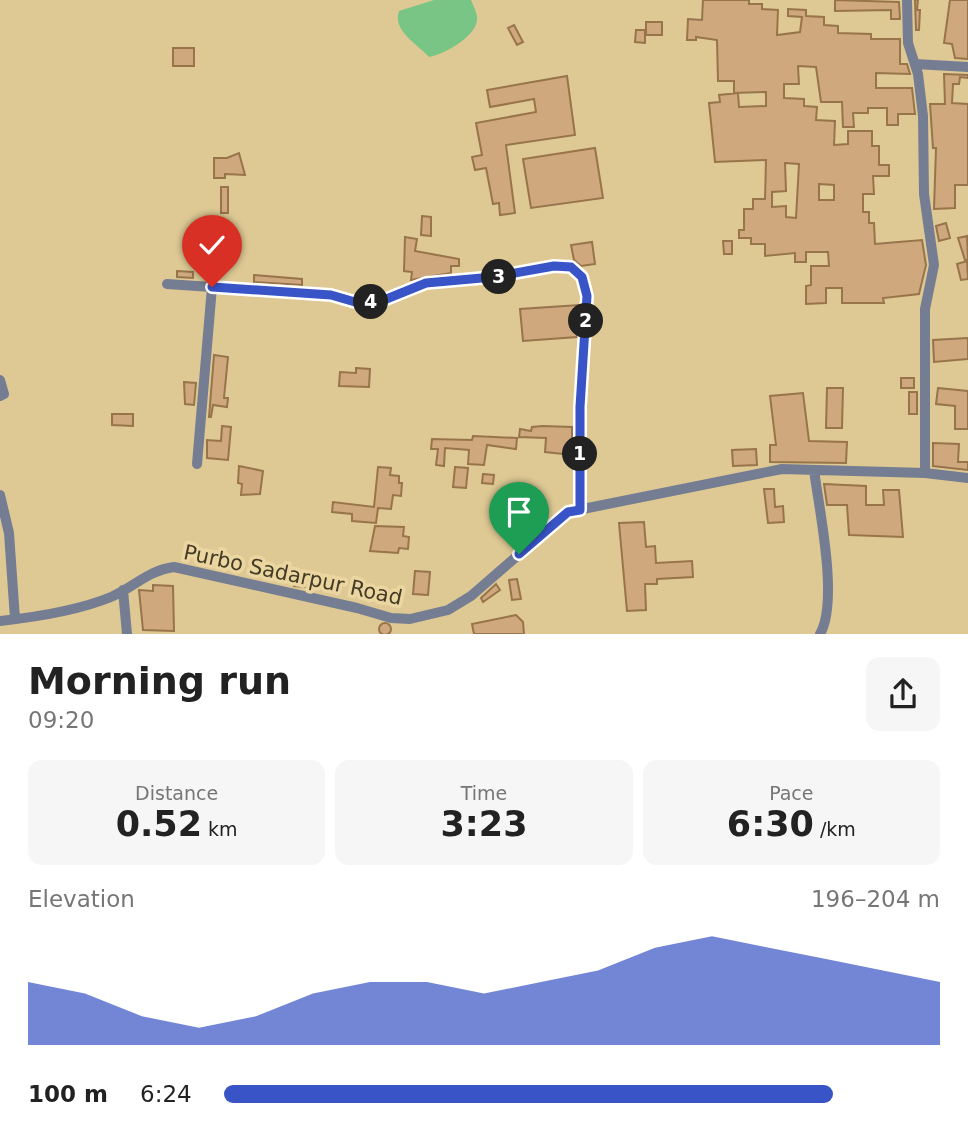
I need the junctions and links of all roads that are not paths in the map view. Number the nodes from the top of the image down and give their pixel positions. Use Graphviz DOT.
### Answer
graph roads {
  1 [pos="907,0"];
  2 [pos="915,64"];
  3 [pos="968,66"];
  4 [pos="167,284"];
  5 [pos="212,287"];
  6 [pos="0,380"];
  7 [pos="0,396"];
  8 [pos="197,464"];
  9 [pos="814,470"];
  10 [pos="925,473"];
  11 [pos="968,478"];
  12 [pos="0,495"];
  13 [pos="580,510"];
  14 [pos="123,590"];
  15 [pos="15,619"];
  16 [pos="0,621"];
  17 [pos="127,634"];
  18 [pos="820,634"];
  1 -- 2 [label="street"];
  2 -- 3 [label="street"];
  2 -- 10 [label="street"];
  4 -- 5 [label="street"];
  5 -- 8 [label="street"];
  5 -- 13 [label="street"];
  6 -- 7 [label="street"];
  9 -- 10 [label="street, Purbo Sadarpur Road"];
  9 -- 13 [label="street, Purbo Sadarpur Road"];
  9 -- 18 [label="street"];
  10 -- 11 [label="street, Purbo Sadarpur Road"];
  12 -- 15 [label="street"];
  13 -- 14 [label="street, Purbo Sadarpur Road"];
  14 -- 15 [label="street, Purbo Sadarpur Road"];
  14 -- 17 [label="street"];
  15 -- 16 [label="street, Purbo Sadarpur Road"];
}
